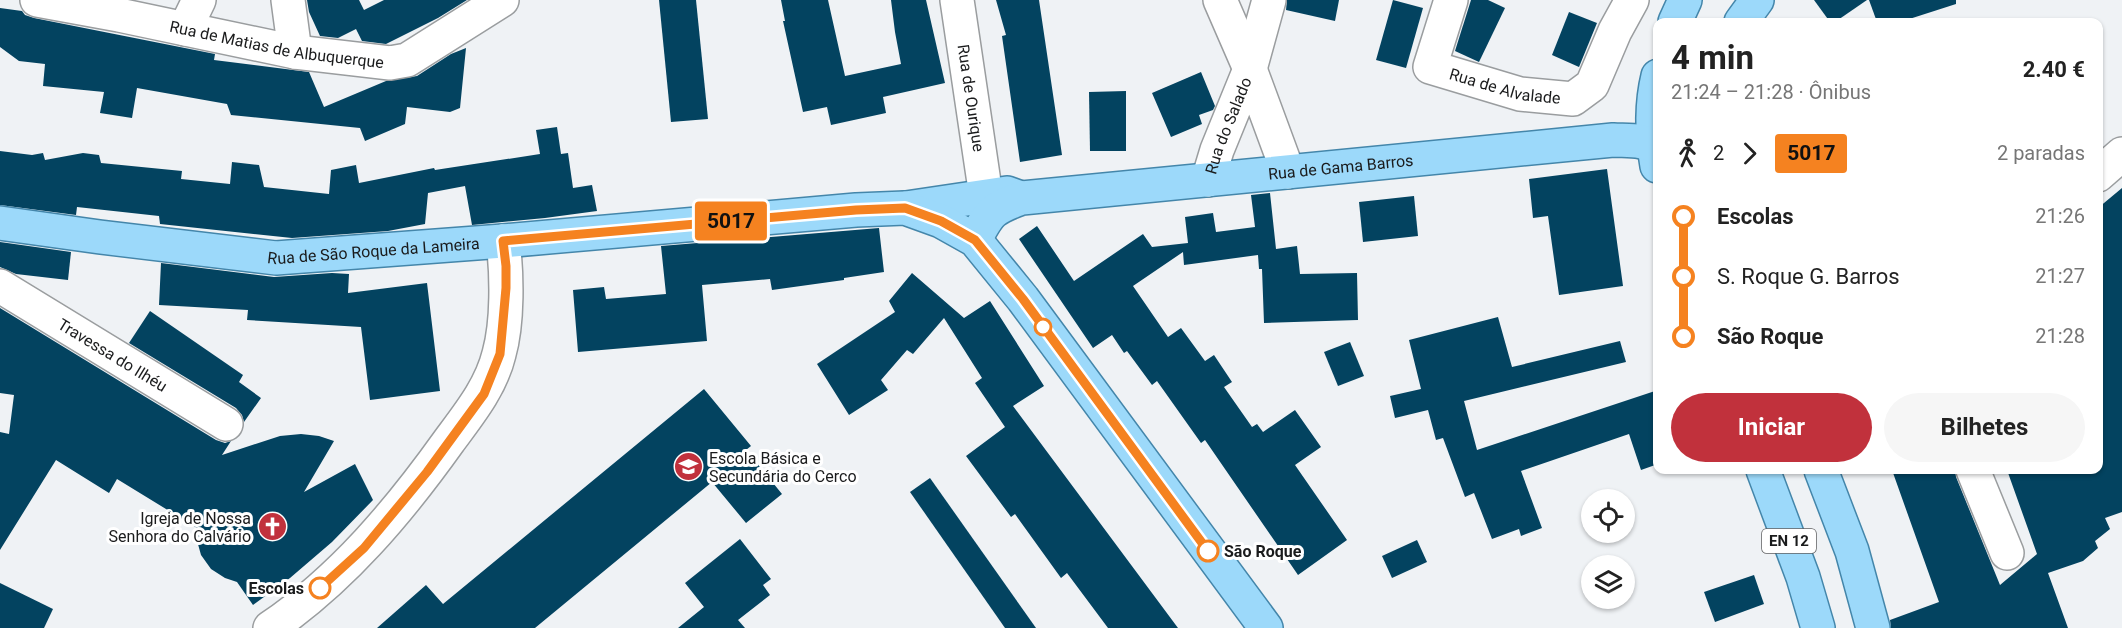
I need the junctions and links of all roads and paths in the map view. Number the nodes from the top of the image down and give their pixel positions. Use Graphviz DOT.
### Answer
graph roads {
  1 [pos="199,0"];
  2 [pos="288,0"];
  3 [pos="502,0"];
  4 [pos="957,0"];
  5 [pos="1220,0"];
  6 [pos="1269,0"];
  7 [pos="1451,0"];
  8 [pos="1632,0"];
  9 [pos="1685,0"];
  10 [pos="1757,0"];
  11 [pos="46,1"];
  12 [pos="122,7"];
  13 [pos="1677,18"];
  14 [pos="1744,18"];
  15 [pos="186,29"];
  16 [pos="295,52"];
  17 [pos="1250,69"];
  18 [pos="1653,153"];
  19 [pos="2122,154"];
  20 [pos="2103,171"];
  21 [pos="1288,172"];
  22 [pos="1208,180"];
  23 [pos="986,195"];
  24 [pos="1022,198"];
  25 [pos="905,208"];
  26 [pos="0,223"];
  27 [pos="975,240"];
  28 [pos="503,241"];
  29 [pos="0,286"];
  30 [pos="226,424"];
  31 [pos="1764,474"];
  32 [pos="1823,474"];
  33 [pos="1975,474"];
  34 [pos="2007,553"];
  35 [pos="270,628"];
  36 [pos="1266,628"];
  37 [pos="1818,628"];
  38 [pos="1873,628"];
  1 -- 15 [label="street"];
  2 -- 16 [label="street"];
  3 -- 16 [label="street, Rua de Matias de Albuquerque"];
  4 -- 23 [label="street, Rua de Ourique"];
  5 -- 17 [label="street, Rua do Salado"];
  6 -- 17 [label="street"];
  7 -- 8 [label="street, Rua de Alvalade"];
  9 -- 13 [label="main road"];
  10 -- 14 [label="main road"];
  11 -- 12 [label="street, Rua de Matias de Albuquerque"];
  12 -- 15 [label="street, Rua de Matias de Albuquerque"];
  15 -- 16 [label="street, Rua de Matias de Albuquerque"];
  17 -- 21 [label="street, Rua do Salado"];
  17 -- 22 [label="street, Rua do Salado"];
  18 -- 21 [label="main road, Rua de Gama Barros"];
  19 -- 20 [label="street"];
  21 -- 22 [label="main road, Rua de Gama Barros"];
  22 -- 24 [label="main road, Rua de Gama Barros"];
  23 -- 24 [label="main road, Rua de Gama Barros"];
  23 -- 25 [label="main road, Rua de Gama Barros"];
  24 -- 27 [label="main road, Rua de Gama Barros"];
  25 -- 27 [label="main road, Rua de São Roque da Lameira"];
  25 -- 28 [label="main road, Rua de São Roque da Lameira"];
  26 -- 28 [label="main road, Rua de São Roque da Lameira"];
  27 -- 36 [label="main road, Rua de São Roque da Lameira"];
  28 -- 35 [label="street"];
  29 -- 30 [label="street, Travessa do Ilhéu"];
  31 -- 37 [label="main road, EN 12"];
  32 -- 38 [label="main road"];
  33 -- 34 [label="street"];
}
